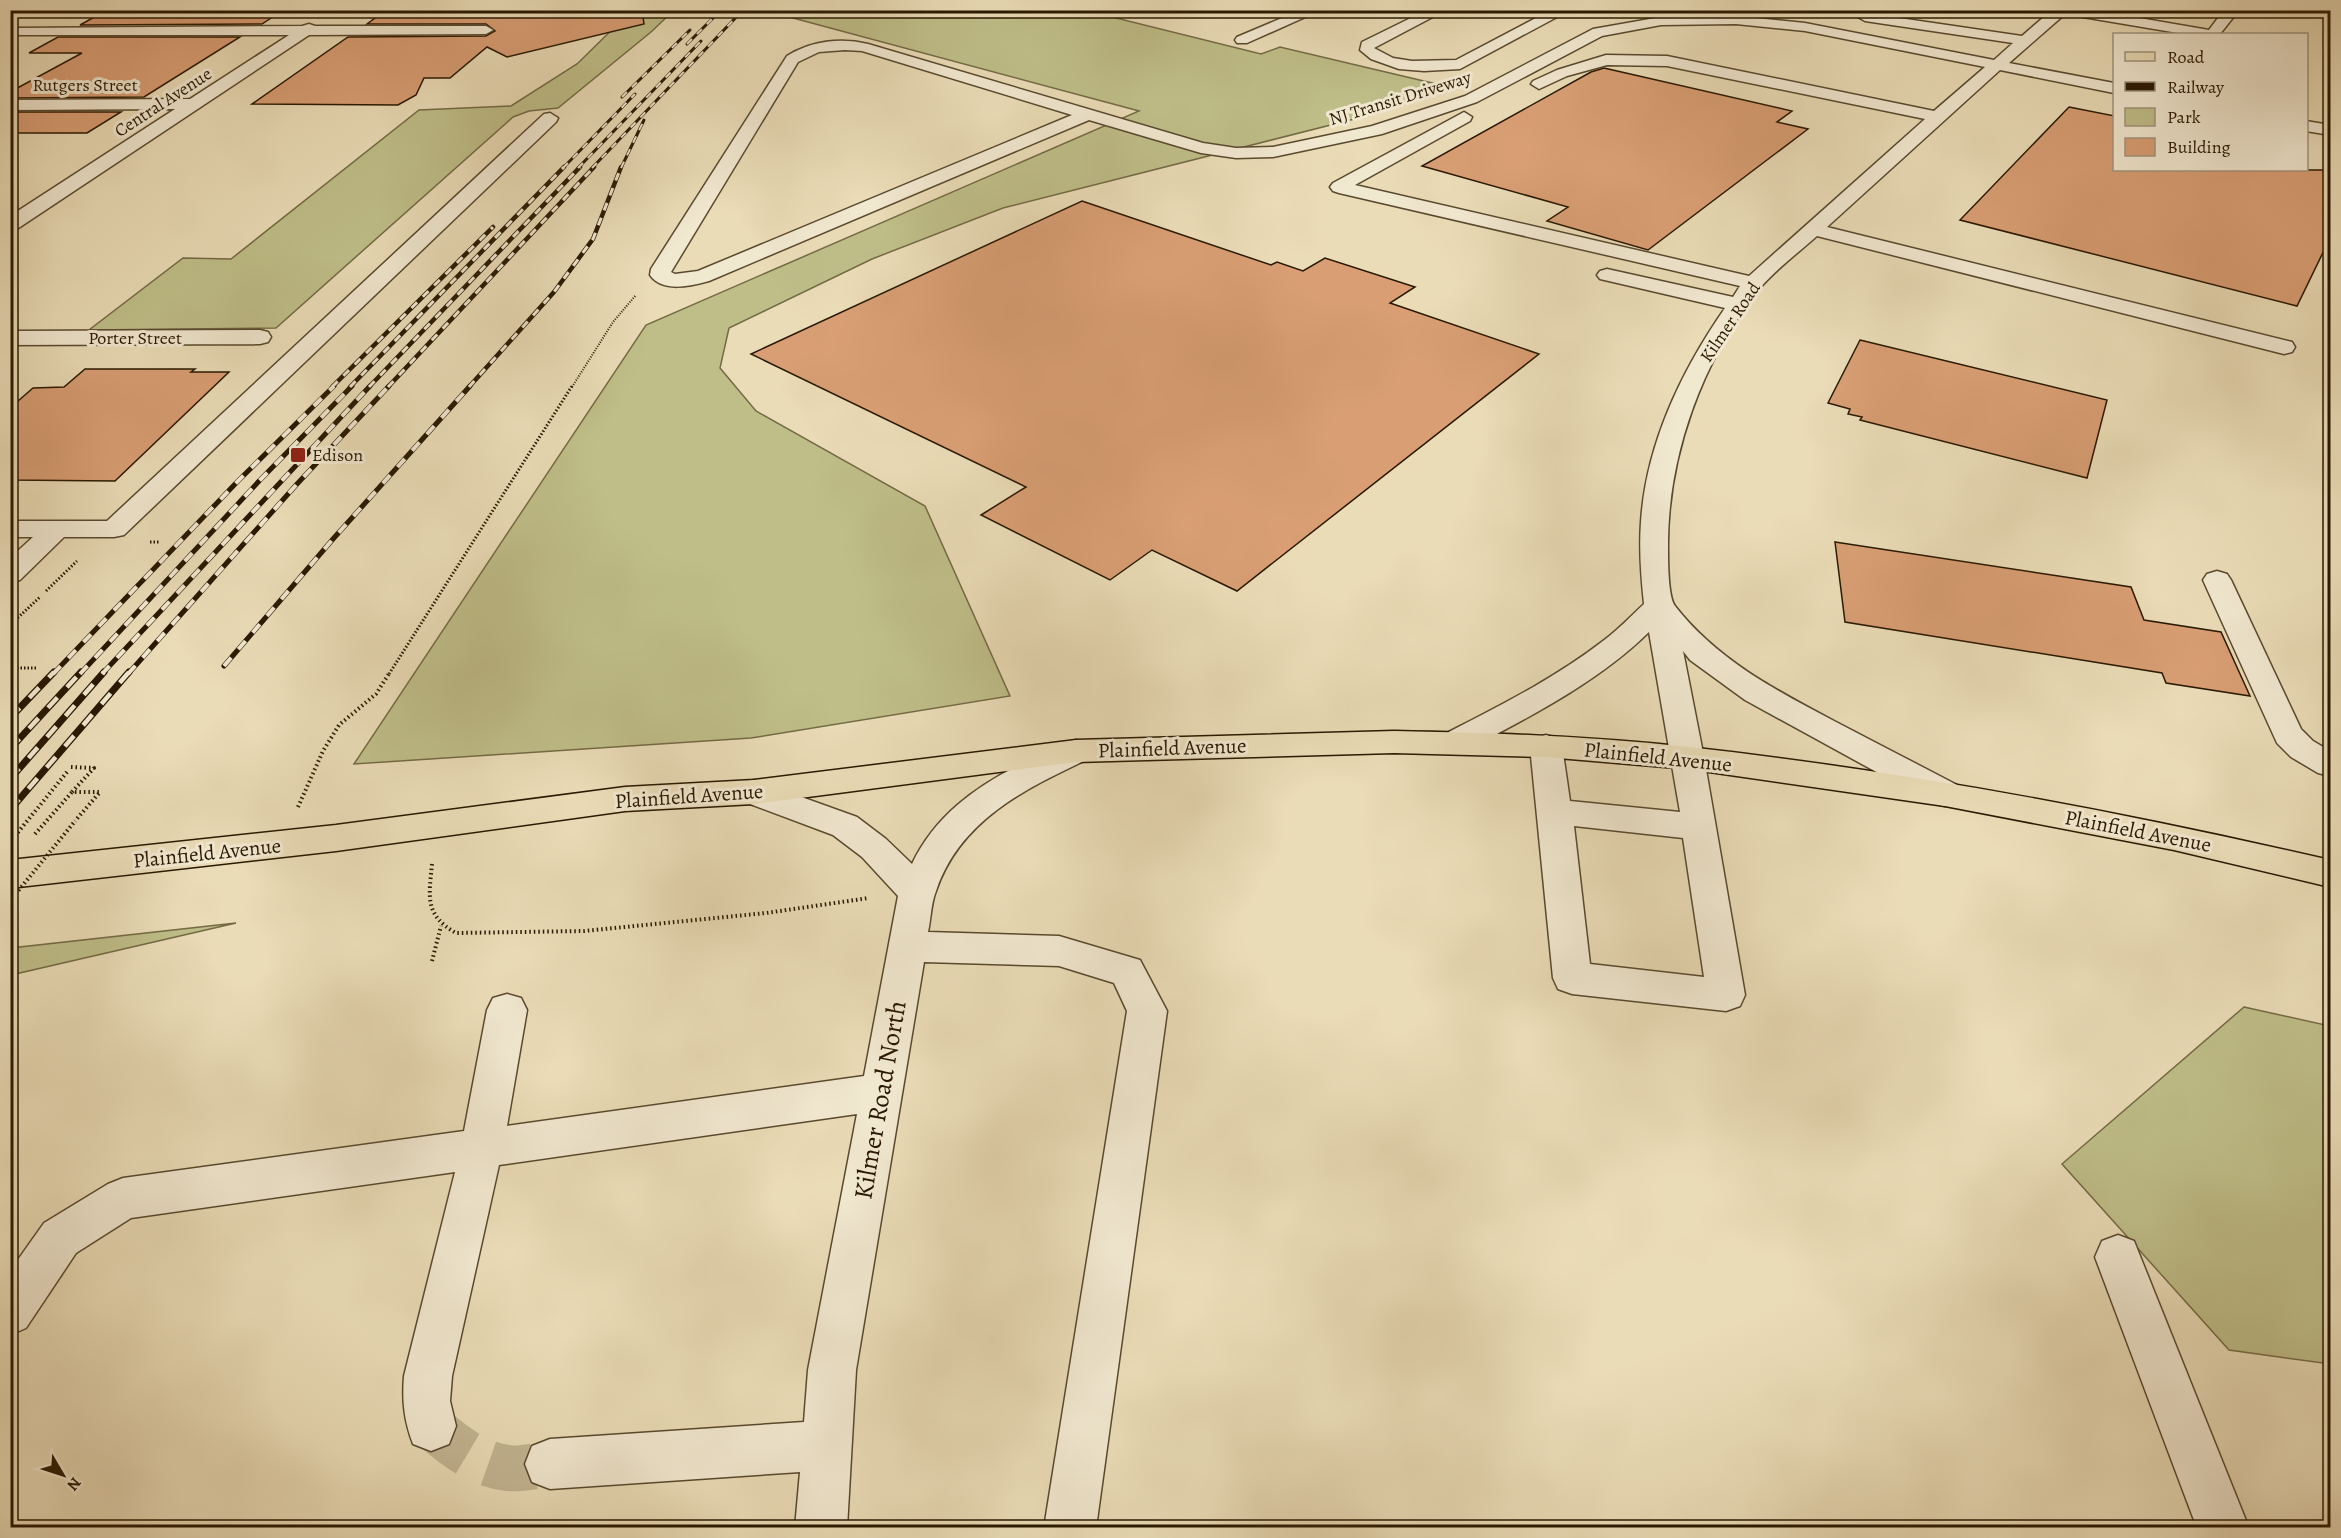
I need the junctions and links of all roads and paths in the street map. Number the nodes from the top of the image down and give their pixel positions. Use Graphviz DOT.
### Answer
graph roads {
  1 [pos="1314,10"];
  2 [pos="1438,10"];
  3 [pos="1563,10"];
  4 [pos="2063,10"];
  5 [pos="2164,10"];
  6 [pos="2232,10"];
  7 [pos="1856,16"];
  8 [pos="326,17"];
  9 [pos="2151,25"];
  10 [pos="19,30"];
  11 [pos="306,30"];
  12 [pos="486,30"];
  13 [pos="2201,33"];
  14 [pos="2214,33"];
  15 [pos="1242,40"];
  16 [pos="2026,41"];
  17 [pos="1997,65"];
  18 [pos="2113,88"];
  19 [pos="196,104"];
  20 [pos="10,105"];
  21 [pos="1088,114"];
  22 [pos="1937,117"];
  23 [pos="550,118"];
  24 [pos="2308,126"];
  25 [pos="2331,130"];
  26 [pos="10,204"];
  27 [pos="41,204"];
  28 [pos="10,225"];
  29 [pos="1813,229"];
  30 [pos="1607,275"];
  31 [pos="666,280"];
  32 [pos="1753,283"];
  33 [pos="1738,304"];
  34 [pos="260,337"];
  35 [pos="10,338"];
  36 [pos="2284,347"];
  37 [pos="10,529"];
  38 [pos="57,530"];
  39 [pos="82,556"];
  40 [pos="10,574"];
  41 [pos="2217,580"];
  42 [pos="1659,606"];
  43 [pos="10,625"];
  44 [pos="10,668"];
  45 [pos="38,668"];
  46 [pos="1455,743"];
  47 [pos="1546,746"];
  48 [pos="1076,751"];
  49 [pos="1688,758"];
  50 [pos="2331,765"];
  51 [pos="71,767"];
  52 [pos="67,772"];
  53 [pos="72,792"];
  54 [pos="754,792"];
  55 [pos="1945,794"];
  56 [pos="296,811"];
  57 [pos="1555,812"];
  58 [pos="1698,827"];
  59 [pos="10,841"];
  60 [pos="25,862"];
  61 [pos="432,864"];
  62 [pos="2331,874"];
  63 [pos="917,892"];
  64 [pos="870,898"];
  65 [pos="10,901"];
  66 [pos="441,926"];
  67 [pos="908,946"];
  68 [pos="432,961"];
  69 [pos="507,1010"];
  70 [pos="882,1092"];
  71 [pos="482,1148"];
  72 [pos="2118,1257"];
  73 [pos="10,1312"];
  74 [pos="431,1426"];
  75 [pos="827,1445"];
  76 [pos="550,1464"];
  77 [pos="821,1527"];
  78 [pos="1070,1527"];
  79 [pos="2223,1527"];
  1 -- 15 [label="street"];
  2 -- 3 [label="street"];
  4 -- 9 [label="street"];
  4 -- 16 [label="street, Kilmer Road"];
  5 -- 9 [label="street"];
  6 -- 14 [label="street"];
  7 -- 16 [label="street"];
  8 -- 11 [label="street, Central Avenue"];
  9 -- 13 [label="street"];
  10 -- 11 [label="street"];
  11 -- 12 [label="street"];
  11 -- 19 [label="street, Central Avenue"];
  16 -- 17 [label="street, Kilmer Road"];
  17 -- 18 [label="street, NJ Transit Driveway"];
  17 -- 21 [label="street, NJ Transit Driveway"];
  17 -- 22 [label="street, Kilmer Road"];
  19 -- 20 [label="street, Rutgers Street"];
  19 -- 27 [label="street, Central Avenue"];
  21 -- 31 [label="street"];
  21 -- 31 [label="street, NJ Transit Driveway"];
  22 -- 29 [label="street, Kilmer Road"];
  22 -- 32 [label="street"];
  23 -- 38 [label="street"];
  24 -- 25 [label="street"];
  26 -- 27 [label="street"];
  27 -- 28 [label="street, Central Avenue"];
  29 -- 32 [label="street, Kilmer Road"];
  29 -- 36 [label="street"];
  30 -- 33 [label="street"];
  31 -- 56 [label="path"];
  32 -- 33 [label="street, Kilmer Road"];
  33 -- 42 [label="street, Kilmer Road"];
  34 -- 35 [label="street, Porter Street"];
  37 -- 38 [label="street"];
  38 -- 40 [label="street"];
  39 -- 43 [label="path"];
  41 -- 50 [label="street"];
  42 -- 46 [label="street"];
  42 -- 49 [label="street, Kilmer Road"];
  42 -- 55 [label="street"];
  44 -- 45 [label="path"];
  46 -- 47 [label="main road, Plainfield Avenue"];
  46 -- 48 [label="main road, Plainfield Avenue"];
  47 -- 49 [label="main road, Plainfield Avenue"];
  47 -- 57 [label="street"];
  48 -- 54 [label="main road, Plainfield Avenue"];
  48 -- 63 [label="street, Kilmer Road North"];
  49 -- 55 [label="main road, Plainfield Avenue"];
  49 -- 58 [label="street, Kilmer Road"];
  51 -- 53 [label="path"];
  52 -- 59 [label="path"];
  53 -- 60 [label="path"];
  53 -- 60 [label="path, bridge"];
  54 -- 60 [label="main road, Plainfield Avenue"];
  54 -- 63 [label="street"];
  55 -- 62 [label="main road, Plainfield Avenue"];
  57 -- 58 [label="street"];
  57 -- 58 [label="street, Kilmer Road"];
  60 -- 65 [label="path, bridge"];
  61 -- 66 [label="path"];
  63 -- 67 [label="street, Kilmer Road North"];
  64 -- 66 [label="path"];
  66 -- 68 [label="path"];
  67 -- 70 [label="street, Kilmer Road North"];
  67 -- 78 [label="street"];
  69 -- 71 [label="street"];
  70 -- 71 [label="street"];
  70 -- 75 [label="street, Kilmer Road North"];
  71 -- 73 [label="street"];
  71 -- 74 [label="street"];
  72 -- 79 [label="street"];
  75 -- 76 [label="street"];
  75 -- 77 [label="street, Kilmer Road North"];
}
